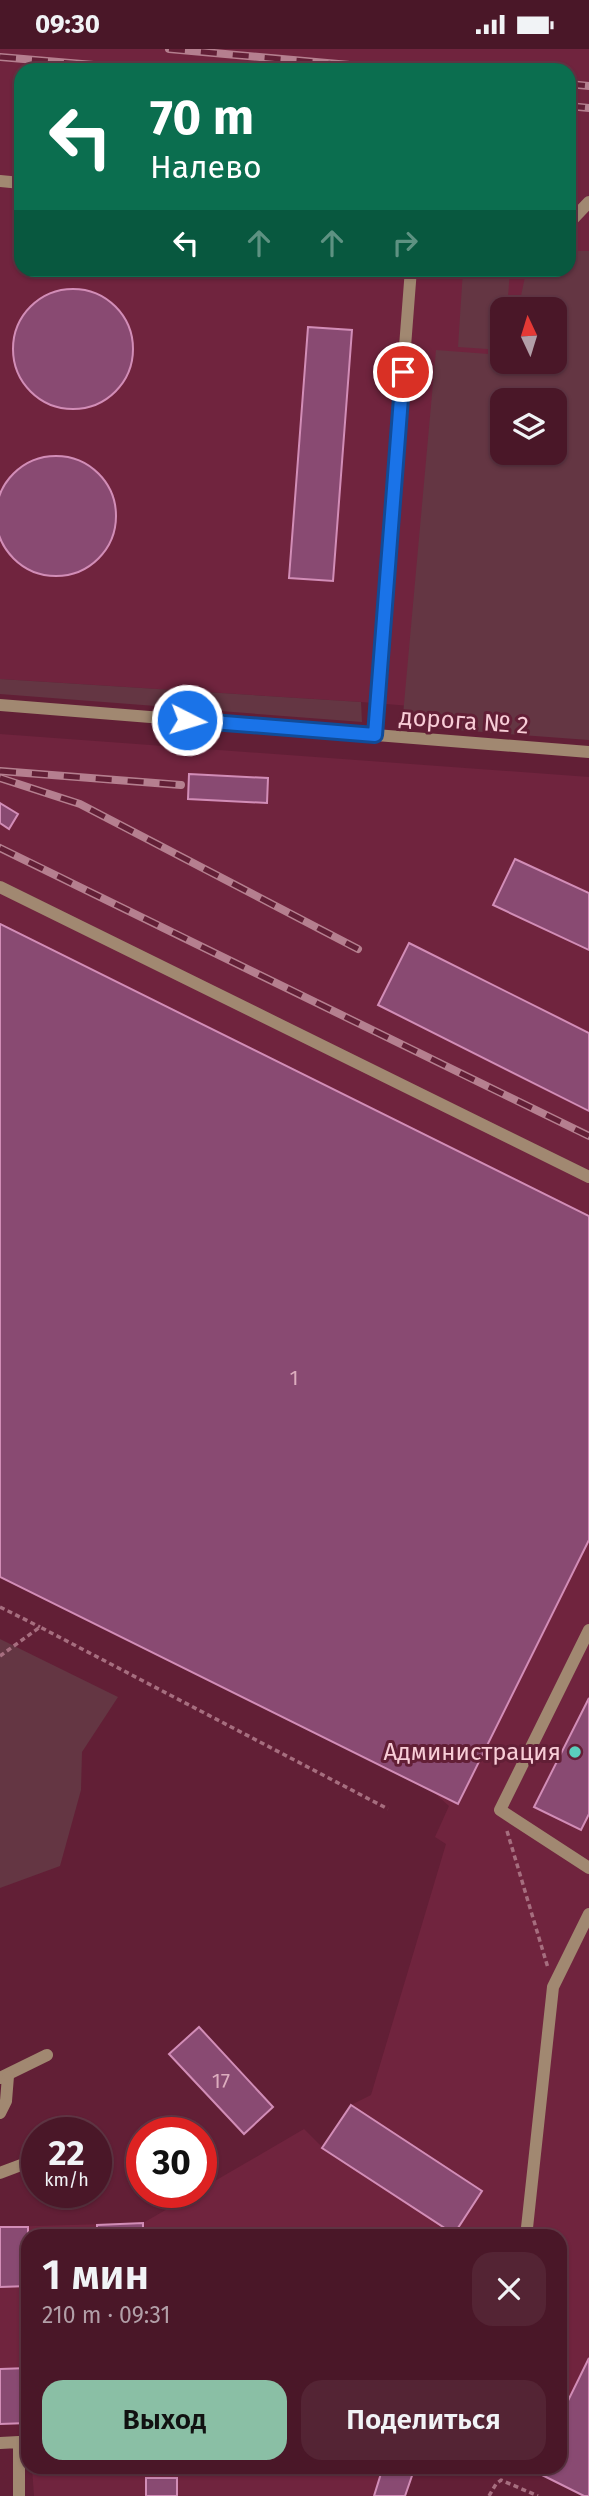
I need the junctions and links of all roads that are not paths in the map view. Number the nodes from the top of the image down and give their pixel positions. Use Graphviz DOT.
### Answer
graph roads {
  1 [pos="589,202"];
  2 [pos="576,216"];
  3 [pos="410,277"];
  4 [pos="0,705"];
  5 [pos="375,735"];
  6 [pos="589,752"];
  7 [pos="0,887"];
  8 [pos="589,1177"];
  9 [pos="589,1630"];
  10 [pos="589,1868"];
  11 [pos="589,1914"];
  12 [pos="47,2055"];
  13 [pos="4,2077"];
  14 [pos="0,2113"];
  15 [pos="21,2165"];
  16 [pos="0,2173"];
  17 [pos="527,2229"];
  18 [pos="0,2443"];
  19 [pos="19,2496"];
  1 -- 2 [label="street"];
  3 -- 5 [label="street"];
  4 -- 5 [label="street, дорога № 2"];
  5 -- 6 [label="street, дорога № 2"];
  7 -- 8 [label="street"];
  9 -- 10 [label="street"];
  11 -- 17 [label="street"];
  12 -- 13 [label="street"];
  13 -- 14 [label="street"];
  15 -- 16 [label="street"];
  18 -- 19 [label="street"];
}
